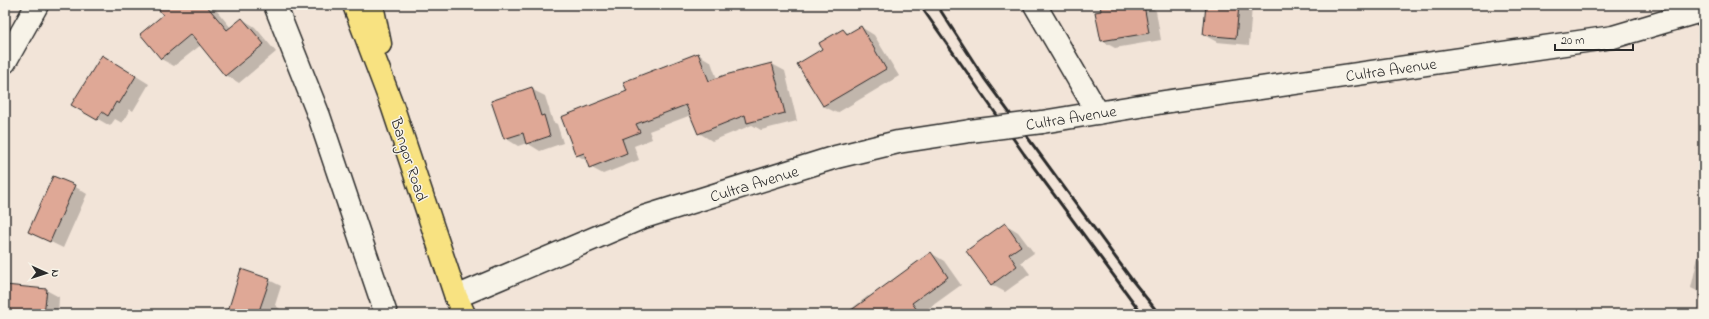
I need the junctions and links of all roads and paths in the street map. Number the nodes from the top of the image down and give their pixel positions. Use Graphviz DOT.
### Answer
graph roads {
  1 [pos="37,5"];
  2 [pos="275,5"];
  3 [pos="354,5"];
  4 [pos="372,5"];
  5 [pos="1035,5"];
  6 [pos="1703,15"];
  7 [pos="5,62"];
  8 [pos="392,106"];
  9 [pos="1098,113"];
  10 [pos="460,306"];
  11 [pos="386,314"];
  1 -- 7 [label="street"];
  2 -- 11 [label="street"];
  3 -- 8 [label="highway, Bangor Road"];
  4 -- 8 [label="highway"];
  5 -- 9 [label="street"];
  6 -- 9 [label="street, Cultra Avenue"];
  8 -- 10 [label="highway, Bangor Road"];
  9 -- 10 [label="street, Cultra Avenue, bridge"];
}
